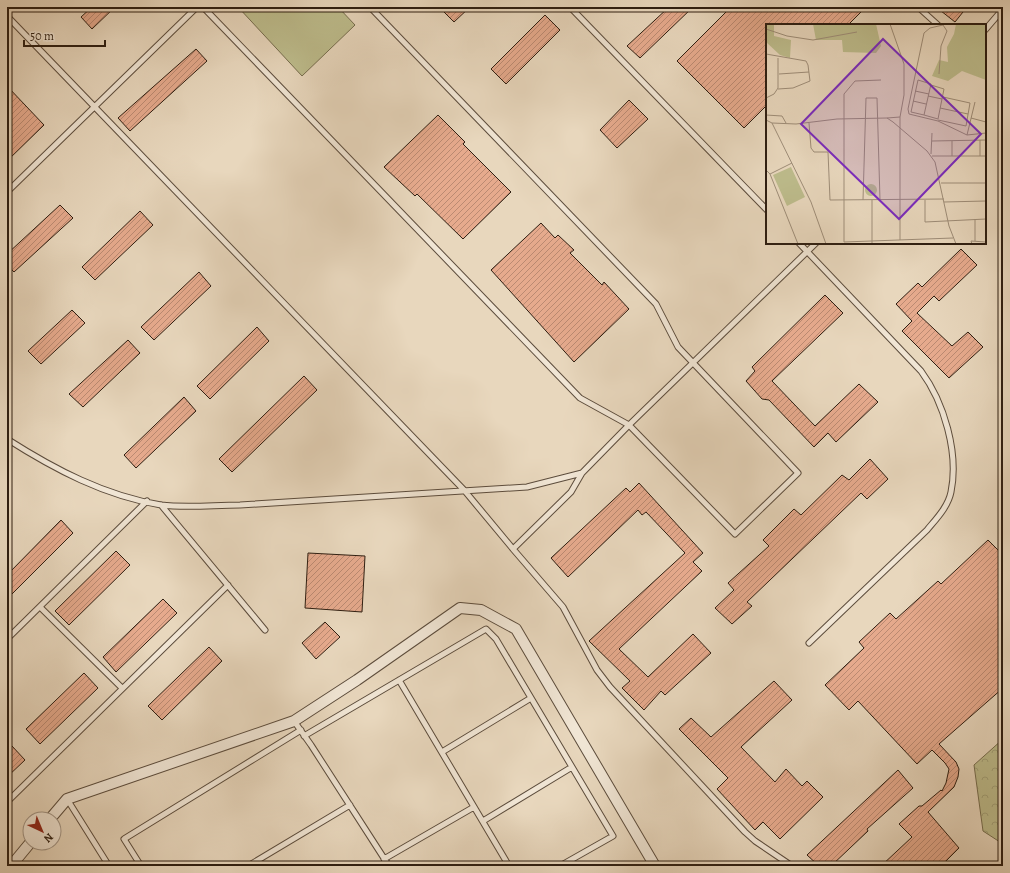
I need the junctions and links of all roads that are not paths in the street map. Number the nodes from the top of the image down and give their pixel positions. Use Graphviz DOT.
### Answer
graph roads {
  1 [pos="197,7"];
  2 [pos="203,7"];
  3 [pos="370,7"];
  4 [pos="570,7"];
  5 [pos="918,7"];
  6 [pos="1003,9"];
  7 [pos="7,16"];
  8 [pos="937,24"];
  9 [pos="986,29"];
  10 [pos="94,107"];
  11 [pos="7,192"];
  12 [pos="766,209"];
  13 [pos="800,244"];
  14 [pos="815,244"];
  15 [pos="807,251"];
  16 [pos="694,363"];
  17 [pos="628,426"];
  18 [pos="7,439"];
  19 [pos="582,473"];
  20 [pos="464,490"];
  21 [pos="147,502"];
  22 [pos="161,505"];
  23 [pos="513,549"];
  24 [pos="228,585"];
  25 [pos="40,606"];
  26 [pos="265,630"];
  27 [pos="7,639"];
  28 [pos="809,643"];
  29 [pos="399,680"];
  30 [pos="122,688"];
  31 [pos="531,698"];
  32 [pos="294,721"];
  33 [pos="301,730"];
  34 [pos="304,736"];
  35 [pos="442,752"];
  36 [pos="572,767"];
  37 [pos="67,799"];
  38 [pos="7,802"];
  39 [pos="350,805"];
  40 [pos="474,806"];
  41 [pos="57,811"];
  42 [pos="482,821"];
  43 [pos="23,851"];
  44 [pos="384,859"];
  45 [pos="11,866"];
  46 [pos="109,866"];
  47 [pos="141,866"];
  48 [pos="248,866"];
  49 [pos="389,866"];
  50 [pos="509,866"];
  51 [pos="560,866"];
  52 [pos="656,866"];
  53 [pos="792,866"];
  1 -- 10 [label="lane"];
  2 -- 17 [label="lane"];
  3 -- 16 [label="lane"];
  4 -- 12 [label="lane"];
  5 -- 8 [label="lane"];
  6 -- 9 [label="lane"];
  7 -- 10 [label="lane"];
  10 -- 11 [label="lane"];
  10 -- 20 [label="lane"];
  13 -- 15 [label="lane"];
  14 -- 15 [label="lane"];
  15 -- 16 [label="lane"];
  15 -- 28 [label="lane"];
  16 -- 17 [label="lane"];
  16 -- 17 [label="lane"];
  17 -- 19 [label="lane"];
  18 -- 21 [label="lane"];
  19 -- 20 [label="lane"];
  19 -- 23 [label="lane"];
  20 -- 22 [label="lane"];
  20 -- 23 [label="lane"];
  21 -- 22 [label="lane"];
  21 -- 25 [label="lane"];
  22 -- 24 [label="lane"];
  23 -- 53 [label="lane"];
  24 -- 26 [label="lane"];
  24 -- 30 [label="lane"];
  25 -- 27 [label="lane"];
  25 -- 30 [label="lane"];
  29 -- 31 [label="lane"];
  29 -- 34 [label="lane"];
  29 -- 35 [label="lane"];
  30 -- 38 [label="lane"];
  31 -- 35 [label="lane"];
  31 -- 36 [label="lane"];
  32 -- 33 [label="lane"];
  32 -- 37 [label="street"];
  32 -- 52 [label="street"];
  33 -- 34 [label="lane"];
  33 -- 47 [label="lane"];
  34 -- 39 [label="lane"];
  35 -- 40 [label="lane"];
  36 -- 42 [label="lane"];
  36 -- 51 [label="lane"];
  37 -- 41 [label="street"];
  37 -- 46 [label="lane"];
  39 -- 44 [label="lane"];
  39 -- 48 [label="lane"];
  40 -- 42 [label="lane"];
  40 -- 44 [label="lane"];
  42 -- 50 [label="lane"];
  43 -- 45 [label="street"];
  44 -- 49 [label="lane"];
}
